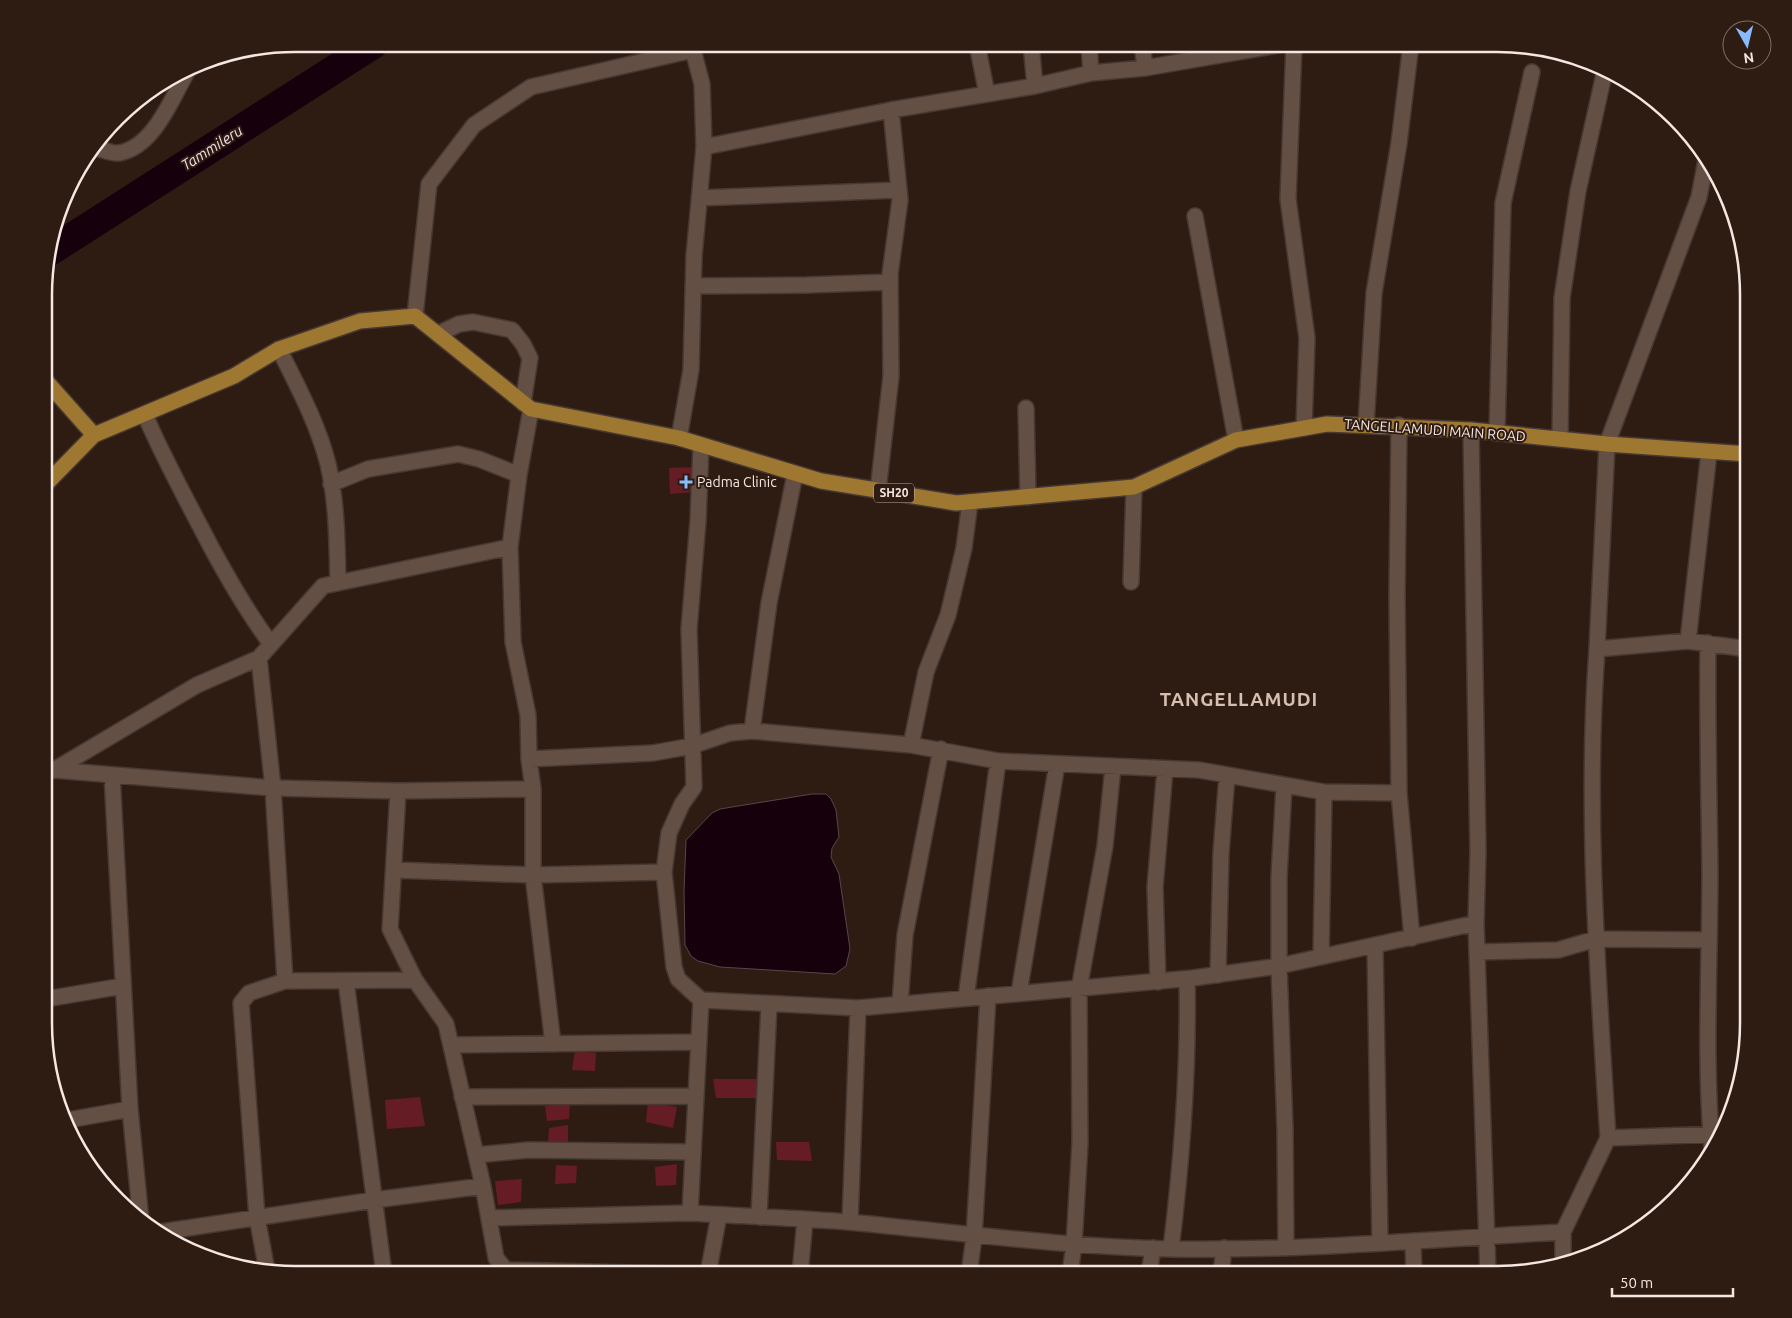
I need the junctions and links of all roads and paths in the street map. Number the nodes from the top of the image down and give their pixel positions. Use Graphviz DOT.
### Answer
graph roads {
  1 [pos="675,52"];
  2 [pos="697,52"];
  3 [pos="979,52"];
  4 [pos="1032,52"];
  5 [pos="1090,52"];
  6 [pos="1143,52"];
  7 [pos="1193,52"];
  8 [pos="1294,52"];
  9 [pos="1410,52"];
  10 [pos="1145,68"];
  11 [pos="1532,72"];
  12 [pos="1091,73"];
  13 [pos="1602,77"];
  14 [pos="182,81"];
  15 [pos="1035,86"];
  16 [pos="987,94"];
  17 [pos="891,110"];
  18 [pos="704,147"];
  19 [pos="101,149"];
  20 [pos="1704,169"];
  21 [pos="899,190"];
  22 [pos="699,198"];
  23 [pos="1194,216"];
  24 [pos="890,282"];
  25 [pos="693,286"];
  26 [pos="415,316"];
  27 [pos="438,334"];
  28 [pos="279,349"];
  29 [pos="52,388"];
  30 [pos="527,406"];
  31 [pos="1026,408"];
  32 [pos="145,415"];
  33 [pos="1366,425"];
  34 [pos="1399,426"];
  35 [pos="1304,428"];
  36 [pos="1471,430"];
  37 [pos="1497,433"];
  38 [pos="94,435"];
  39 [pos="679,438"];
  40 [pos="1560,439"];
  41 [pos="1236,440"];
  42 [pos="1607,444"];
  43 [pos="701,446"];
  44 [pos="1709,452"];
  45 [pos="1740,454"];
  46 [pos="795,474"];
  47 [pos="518,475"];
  48 [pos="52,478"];
  49 [pos="332,484"];
  50 [pos="1134,487"];
  51 [pos="878,491"];
  52 [pos="1028,497"];
  53 [pos="970,502"];
  54 [pos="510,547"];
  55 [pos="338,582"];
  56 [pos="1131,582"];
  57 [pos="1688,641"];
  58 [pos="1708,643"];
  59 [pos="271,644"];
  60 [pos="1740,648"];
  61 [pos="1597,649"];
  62 [pos="259,658"];
  63 [pos="752,731"];
  64 [pos="911,745"];
  65 [pos="692,746"];
  66 [pos="941,749"];
  67 [pos="530,759"];
  68 [pos="998,761"];
  69 [pos="1057,764"];
  70 [pos="1113,766"];
  71 [pos="1165,768"];
  72 [pos="52,770"];
  73 [pos="52,771"];
  74 [pos="112,775"];
  75 [pos="1227,775"];
  76 [pos="1284,786"];
  77 [pos="272,788"];
  78 [pos="533,789"];
  79 [pos="398,791"];
  80 [pos="1324,792"];
  81 [pos="1399,793"];
  82 [pos="394,870"];
  83 [pos="664,872"];
  84 [pos="533,875"];
  85 [pos="1476,923"];
  86 [pos="1412,938"];
  87 [pos="1596,939"];
  88 [pos="1709,940"];
  89 [pos="1374,946"];
  90 [pos="1477,952"];
  91 [pos="1321,958"];
  92 [pos="1279,966"];
  93 [pos="1218,975"];
  94 [pos="1187,979"];
  95 [pos="415,980"];
  96 [pos="285,981"];
  97 [pos="346,981"];
  98 [pos="1158,982"];
  99 [pos="123,986"];
  100 [pos="1079,989"];
  101 [pos="1019,993"];
  102 [pos="988,996"];
  103 [pos="52,998"];
  104 [pos="966,998"];
  105 [pos="700,1000"];
  106 [pos="769,1004"];
  107 [pos="900,1004"];
  108 [pos="858,1008"];
  109 [pos="698,1042"];
  110 [pos="553,1044"];
  111 [pos="451,1045"];
  112 [pos="696,1096"];
  113 [pos="462,1097"];
  114 [pos="130,1109"];
  115 [pos="73,1119"];
  116 [pos="1714,1130"];
  117 [pos="1608,1138"];
  118 [pos="1710,1139"];
  119 [pos="693,1152"];
  120 [pos="476,1155"];
  121 [pos="483,1186"];
  122 [pos="374,1200"];
  123 [pos="140,1209"];
  124 [pos="690,1213"];
  125 [pos="719,1214"];
  126 [pos="257,1217"];
  127 [pos="759,1217"];
  128 [pos="489,1218"];
  129 [pos="805,1220"];
  130 [pos="850,1222"];
  131 [pos="170,1231"];
  132 [pos="1563,1232"];
  133 [pos="1487,1236"];
  134 [pos="974,1237"];
  135 [pos="1412,1241"];
  136 [pos="1380,1243"];
  137 [pos="1074,1244"];
  138 [pos="1286,1247"];
  139 [pos="1152,1248"];
  140 [pos="1224,1248"];
  141 [pos="1171,1249"];
  142 [pos="1563,1256"];
  143 [pos="265,1263"];
  144 [pos="383,1266"];
  145 [pos="502,1266"];
  146 [pos="709,1266"];
  147 [pos="801,1266"];
  148 [pos="970,1266"];
  149 [pos="1071,1266"];
  150 [pos="1151,1266"];
  151 [pos="1222,1266"];
  152 [pos="1414,1266"];
  153 [pos="1488,1266"];
  1 -- 26 [label="street"];
  2 -- 18 [label="street"];
  3 -- 16 [label="street"];
  4 -- 15 [label="street"];
  5 -- 12 [label="street"];
  6 -- 10 [label="street"];
  7 -- 10 [label="street"];
  8 -- 35 [label="street"];
  9 -- 33 [label="street"];
  10 -- 12 [label="street"];
  11 -- 37 [label="street"];
  12 -- 15 [label="street"];
  13 -- 40 [label="street"];
  14 -- 19 [label="street"];
  15 -- 16 [label="street"];
  16 -- 17 [label="street"];
  17 -- 18 [label="street"];
  17 -- 21 [label="street"];
  18 -- 22 [label="street"];
  20 -- 42 [label="street"];
  21 -- 22 [label="street"];
  21 -- 24 [label="street"];
  22 -- 25 [label="street"];
  23 -- 41 [label="street"];
  24 -- 25 [label="street"];
  24 -- 51 [label="street"];
  25 -- 39 [label="street"];
  26 -- 27 [label="main road, TANGELLAMUDI MAIN ROAD / SH20"];
  26 -- 28 [label="main road"];
  27 -- 30 [label="main road, TANGELLAMUDI MAIN ROAD / SH20"];
  27 -- 30 [label="street"];
  28 -- 32 [label="main road"];
  28 -- 49 [label="street"];
  29 -- 38 [label="main road"];
  30 -- 39 [label="main road, TANGELLAMUDI MAIN ROAD / SH20"];
  30 -- 47 [label="street"];
  31 -- 52 [label="street"];
  32 -- 38 [label="main road"];
  32 -- 59 [label="street"];
  33 -- 34 [label="main road, TANGELLAMUDI MAIN ROAD / SH20"];
  33 -- 35 [label="main road, TANGELLAMUDI MAIN ROAD / SH20"];
  34 -- 36 [label="main road, TANGELLAMUDI MAIN ROAD / SH20"];
  34 -- 81 [label="street"];
  35 -- 41 [label="main road, TANGELLAMUDI MAIN ROAD / SH20"];
  36 -- 37 [label="main road, TANGELLAMUDI MAIN ROAD / SH20"];
  36 -- 85 [label="street"];
  37 -- 40 [label="main road, TANGELLAMUDI MAIN ROAD / SH20"];
  38 -- 48 [label="main road"];
  39 -- 43 [label="main road, TANGELLAMUDI MAIN ROAD / SH20"];
  40 -- 42 [label="main road, TANGELLAMUDI MAIN ROAD / SH20"];
  41 -- 50 [label="main road, TANGELLAMUDI MAIN ROAD / SH20"];
  42 -- 44 [label="main road, TANGELLAMUDI MAIN ROAD / SH20"];
  42 -- 61 [label="street"];
  43 -- 46 [label="main road, TANGELLAMUDI MAIN ROAD / SH20"];
  43 -- 65 [label="street"];
  44 -- 45 [label="main road, TANGELLAMUDI MAIN ROAD / SH20"];
  44 -- 57 [label="street"];
  46 -- 51 [label="main road, TANGELLAMUDI MAIN ROAD / SH20"];
  46 -- 63 [label="street"];
  47 -- 49 [label="street"];
  47 -- 54 [label="street"];
  49 -- 55 [label="street"];
  50 -- 52 [label="main road, TANGELLAMUDI MAIN ROAD / SH20"];
  50 -- 56 [label="street"];
  51 -- 53 [label="main road, TANGELLAMUDI MAIN ROAD / SH20"];
  52 -- 53 [label="main road, TANGELLAMUDI MAIN ROAD / SH20"];
  53 -- 64 [label="street"];
  54 -- 55 [label="street"];
  54 -- 67 [label="street"];
  55 -- 59 [label="street"];
  57 -- 58 [label="street"];
  57 -- 61 [label="street"];
  58 -- 60 [label="street"];
  58 -- 88 [label="street"];
  59 -- 62 [label="street"];
  61 -- 87 [label="street"];
  62 -- 72 [label="street"];
  62 -- 77 [label="street"];
  63 -- 64 [label="street"];
  63 -- 65 [label="street"];
  64 -- 66 [label="street"];
  65 -- 67 [label="street"];
  65 -- 83 [label="street"];
  66 -- 68 [label="street"];
  66 -- 107 [label="street"];
  67 -- 78 [label="street"];
  68 -- 69 [label="street"];
  68 -- 104 [label="street"];
  69 -- 70 [label="street"];
  69 -- 101 [label="street"];
  70 -- 71 [label="street"];
  70 -- 100 [label="street"];
  71 -- 75 [label="street"];
  71 -- 98 [label="street"];
  73 -- 74 [label="street"];
  74 -- 77 [label="street"];
  74 -- 99 [label="street"];
  75 -- 76 [label="street"];
  75 -- 93 [label="street"];
  76 -- 80 [label="street"];
  76 -- 92 [label="street"];
  77 -- 79 [label="street"];
  77 -- 96 [label="street"];
  78 -- 79 [label="street"];
  78 -- 84 [label="street"];
  79 -- 82 [label="street"];
  80 -- 81 [label="street"];
  80 -- 91 [label="street"];
  81 -- 86 [label="street"];
  82 -- 84 [label="street"];
  82 -- 95 [label="street"];
  83 -- 84 [label="street"];
  83 -- 105 [label="street"];
  84 -- 110 [label="street"];
  85 -- 86 [label="street"];
  85 -- 90 [label="street"];
  86 -- 89 [label="street"];
  87 -- 88 [label="street"];
  87 -- 90 [label="street"];
  87 -- 117 [label="street"];
  88 -- 116 [label="street"];
  89 -- 91 [label="street"];
  89 -- 136 [label="street"];
  90 -- 133 [label="street"];
  91 -- 92 [label="street"];
  92 -- 93 [label="street"];
  92 -- 138 [label="street"];
  93 -- 94 [label="street"];
  94 -- 98 [label="street"];
  94 -- 141 [label="street"];
  95 -- 97 [label="street"];
  95 -- 111 [label="street"];
  96 -- 97 [label="street"];
  96 -- 126 [label="street"];
  97 -- 122 [label="street"];
  98 -- 100 [label="street"];
  99 -- 103 [label="street"];
  99 -- 114 [label="street"];
  100 -- 101 [label="street"];
  100 -- 137 [label="street"];
  101 -- 102 [label="street"];
  102 -- 104 [label="street"];
  102 -- 134 [label="street"];
  104 -- 107 [label="street"];
  105 -- 106 [label="street"];
  105 -- 109 [label="street"];
  106 -- 108 [label="street"];
  106 -- 127 [label="street"];
  107 -- 108 [label="street"];
  108 -- 130 [label="street"];
  109 -- 110 [label="street"];
  109 -- 112 [label="street"];
  110 -- 111 [label="street"];
  111 -- 113 [label="street"];
  112 -- 113 [label="street"];
  112 -- 119 [label="street"];
  113 -- 120 [label="street"];
  114 -- 115 [label="street"];
  114 -- 123 [label="street"];
  117 -- 118 [label="street"];
  117 -- 132 [label="street"];
  119 -- 120 [label="street"];
  119 -- 124 [label="street"];
  120 -- 121 [label="street"];
  121 -- 122 [label="street"];
  121 -- 128 [label="street"];
  122 -- 126 [label="street"];
  122 -- 144 [label="street"];
  124 -- 125 [label="street"];
  124 -- 128 [label="street"];
  125 -- 127 [label="street"];
  125 -- 146 [label="street"];
  126 -- 131 [label="street"];
  126 -- 143 [label="street"];
  127 -- 129 [label="street"];
  128 -- 145 [label="street"];
  129 -- 130 [label="street"];
  129 -- 147 [label="street"];
  130 -- 134 [label="street"];
  132 -- 133 [label="street"];
  132 -- 142 [label="street"];
  133 -- 135 [label="street"];
  133 -- 153 [label="street"];
  134 -- 137 [label="street"];
  134 -- 148 [label="street"];
  135 -- 136 [label="street"];
  135 -- 152 [label="street"];
  136 -- 138 [label="street"];
  137 -- 139 [label="street"];
  137 -- 149 [label="street"];
  138 -- 140 [label="street"];
  139 -- 141 [label="street"];
  139 -- 150 [label="street"];
  140 -- 141 [label="street"];
  140 -- 151 [label="street"];
}
